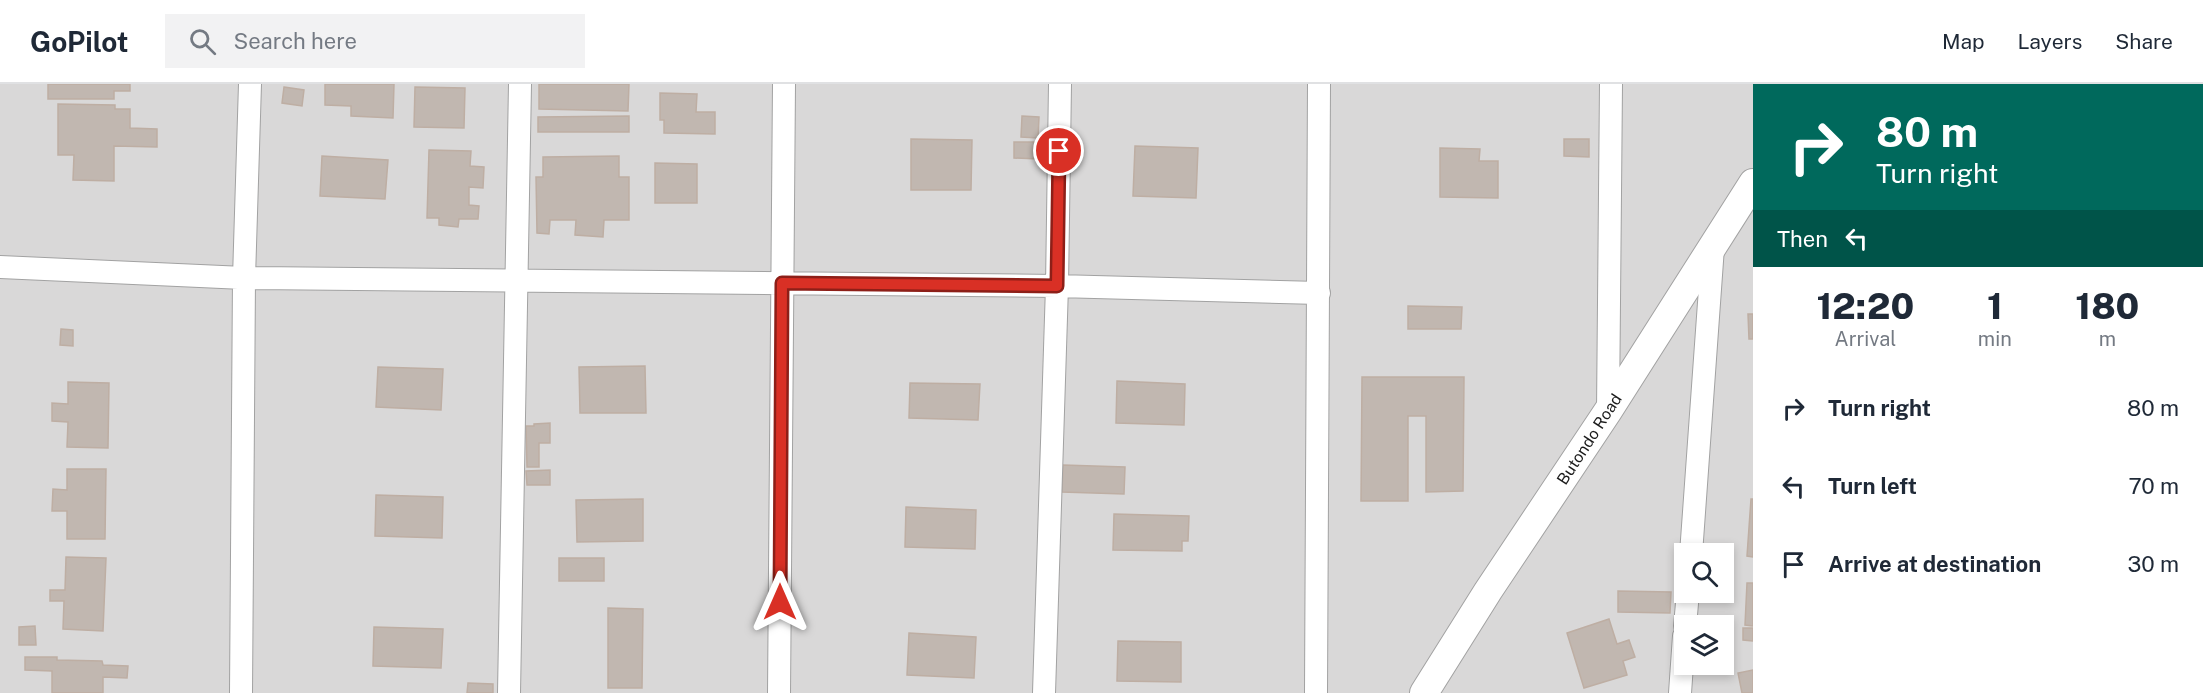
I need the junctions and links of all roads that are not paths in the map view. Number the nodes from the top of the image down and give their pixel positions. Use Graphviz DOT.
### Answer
graph roads {
  1 [pos="250,84"];
  2 [pos="520,84"];
  3 [pos="784,84"];
  4 [pos="1060,84"];
  5 [pos="1319,84"];
  6 [pos="1611,84"];
  7 [pos="1753,183"];
  8 [pos="1713,245"];
  9 [pos="0,267"];
  10 [pos="244,278"];
  11 [pos="515,280"];
  12 [pos="782,283"];
  13 [pos="1057,286"];
  14 [pos="1318,293"];
  15 [pos="1608,411"];
  16 [pos="1692,543"];
  17 [pos="1681,675"];
  18 [pos="240,693"];
  19 [pos="509,693"];
  20 [pos="779,693"];
  21 [pos="1044,693"];
  22 [pos="1316,693"];
  23 [pos="1424,693"];
  24 [pos="1680,693"];
  1 -- 10 [label="street"];
  2 -- 11 [label="street"];
  3 -- 12 [label="street"];
  4 -- 13 [label="street"];
  5 -- 14 [label="street"];
  6 -- 15 [label="street"];
  7 -- 8 [label="street, Butondo Road"];
  8 -- 15 [label="street, Butondo Road"];
  8 -- 16 [label="street"];
  9 -- 10 [label="street"];
  10 -- 11 [label="street"];
  10 -- 18 [label="street"];
  11 -- 12 [label="street"];
  11 -- 19 [label="street"];
  12 -- 13 [label="street"];
  12 -- 20 [label="street"];
  13 -- 14 [label="street"];
  13 -- 21 [label="street"];
  14 -- 22 [label="street"];
  15 -- 23 [label="street, Butondo Road"];
  17 -- 24 [label="street"];
}
